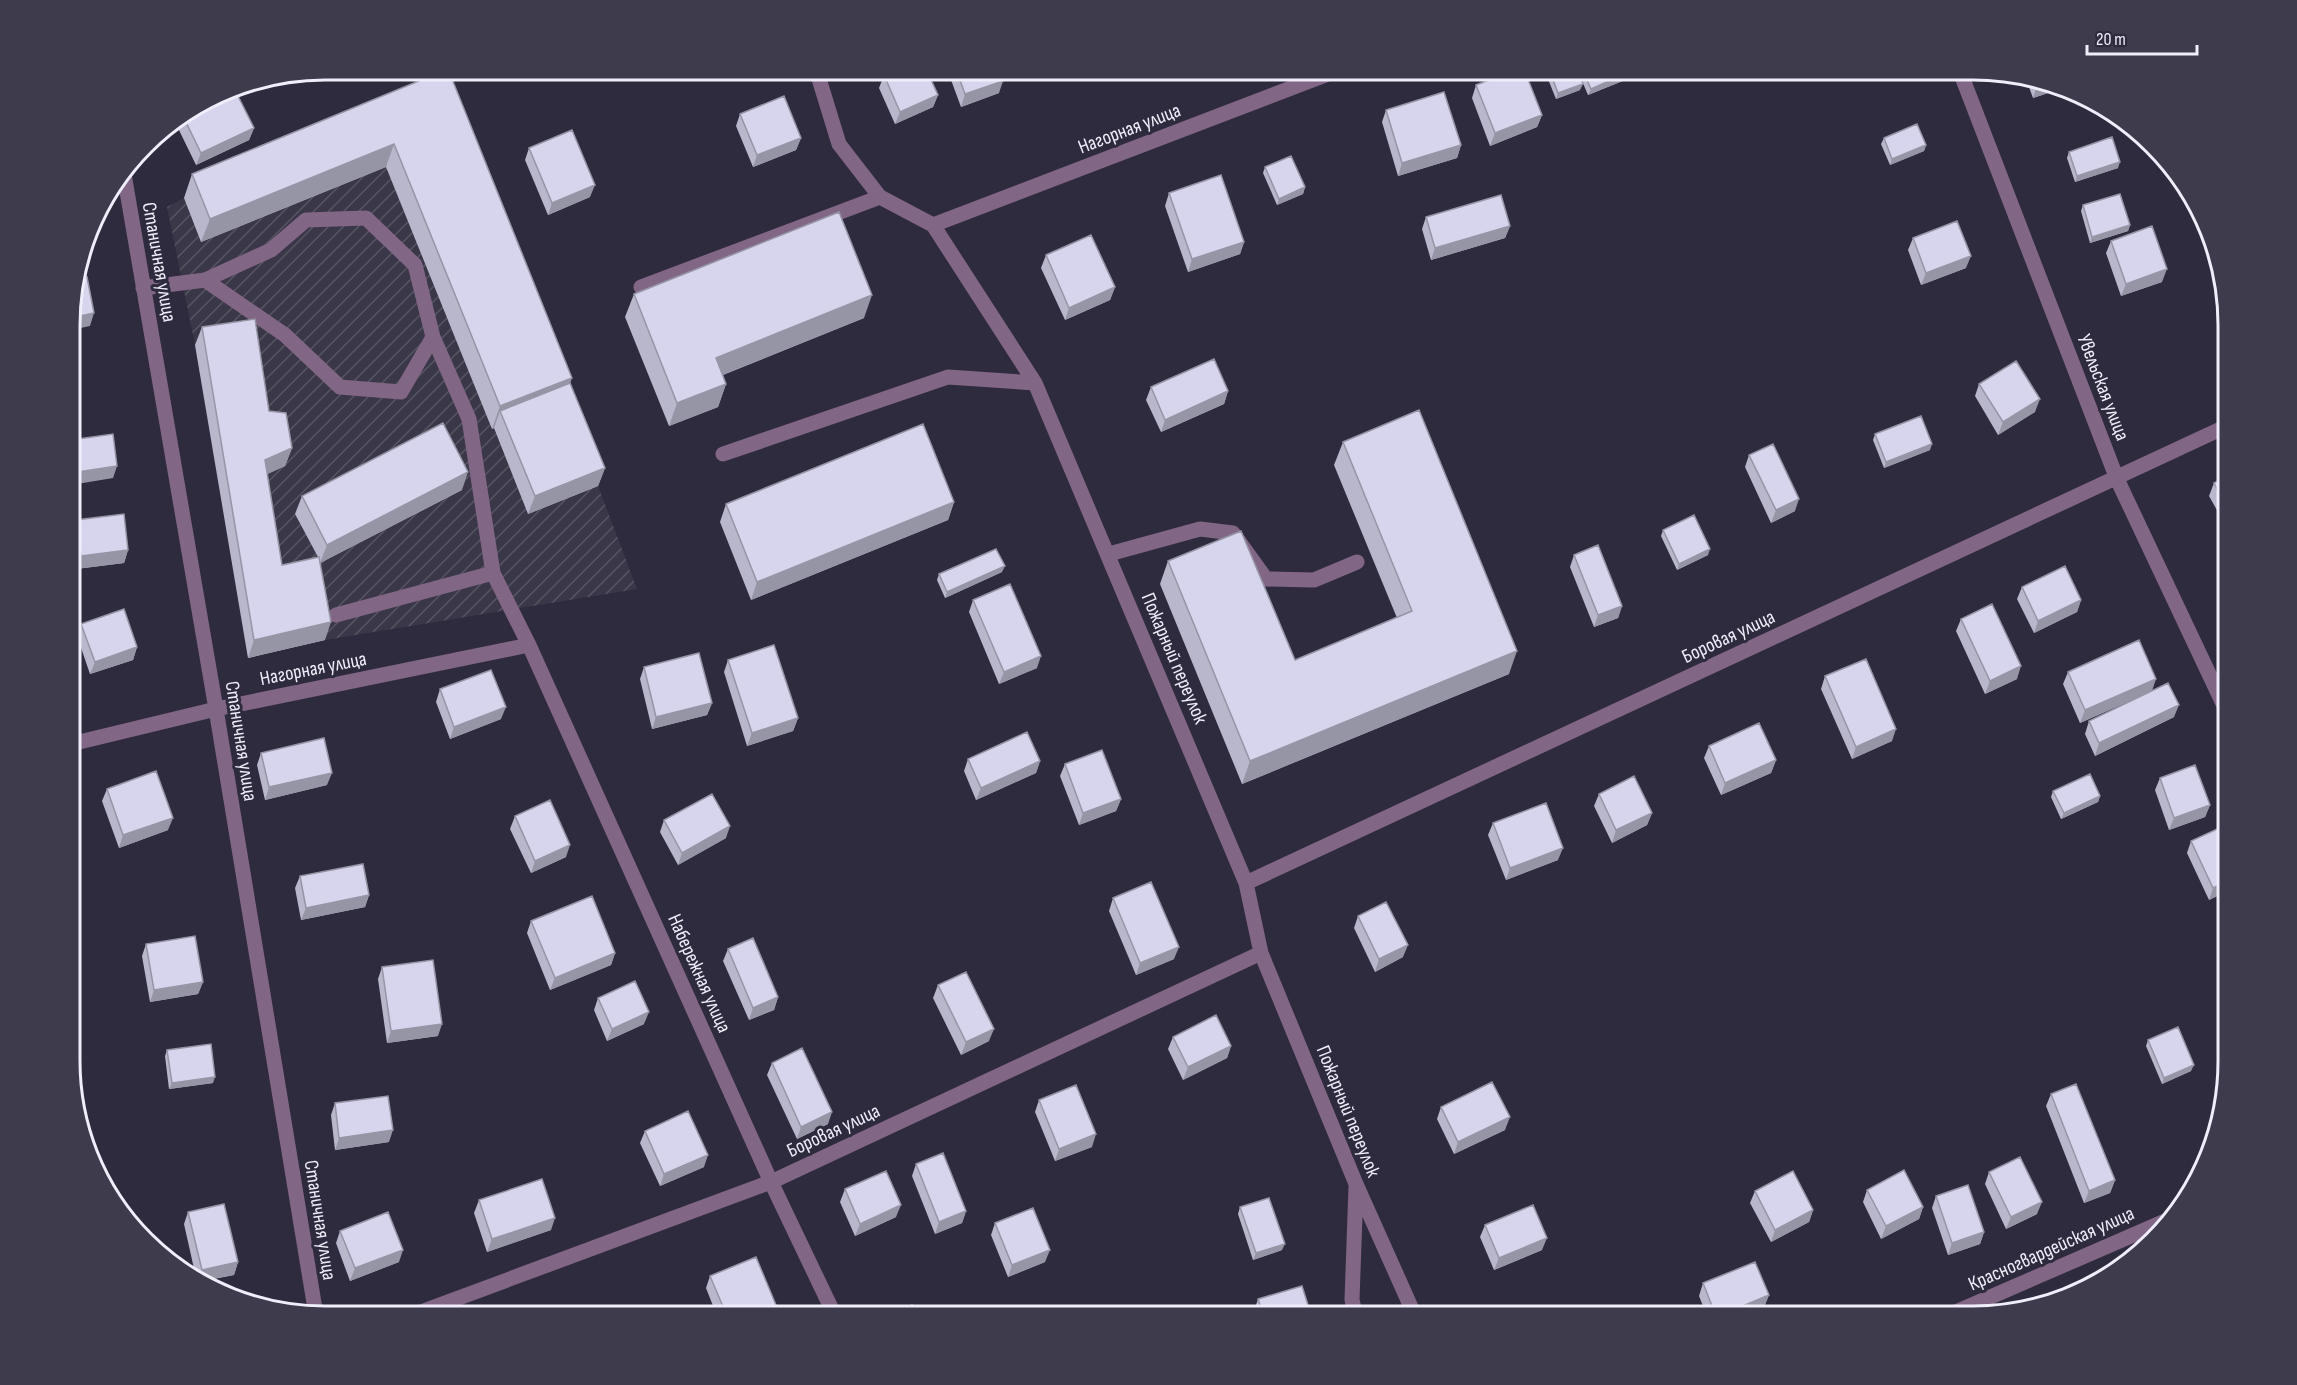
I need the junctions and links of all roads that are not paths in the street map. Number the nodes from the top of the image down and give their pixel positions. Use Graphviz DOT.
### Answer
graph roads {
  1 [pos="819,80"];
  2 [pos="1312,80"];
  3 [pos="1963,80"];
  4 [pos="125,182"];
  5 [pos="880,197"];
  6 [pos="933,225"];
  7 [pos="205,280"];
  8 [pos="641,287"];
  9 [pos="142,288"];
  10 [pos="433,337"];
  11 [pos="1035,383"];
  12 [pos="2218,431"];
  13 [pos="723,454"];
  14 [pos="2117,479"];
  15 [pos="1109,554"];
  16 [pos="1357,562"];
  17 [pos="493,573"];
  18 [pos="336,615"];
  19 [pos="529,645"];
  20 [pos="2218,691"];
  21 [pos="216,709"];
  22 [pos="80,742"];
  23 [pos="1246,883"];
  24 [pos="1261,953"];
  25 [pos="771,1182"];
  26 [pos="1356,1184"];
  27 [pos="2154,1225"];
  28 [pos="314,1305"];
  29 [pos="437,1306"];
  30 [pos="830,1306"];
  31 [pos="1354,1306"];
  32 [pos="1411,1306"];
  33 [pos="1972,1306"];
  1 -- 5 [label="street, Пожарный переулок"];
  2 -- 6 [label="street, Нагорная улица"];
  3 -- 14 [label="street, Увельская улица"];
  4 -- 9 [label="street, Станичная улица"];
  5 -- 6 [label="street, Пожарный переулок"];
  5 -- 8 [label="street"];
  6 -- 11 [label="street, Пожарный переулок"];
  7 -- 9 [label="street, Набережная улица"];
  7 -- 10 [label="street"];
  7 -- 10 [label="street, Набережная улица"];
  9 -- 21 [label="street, Станичная улица"];
  10 -- 17 [label="street, Набережная улица"];
  11 -- 13 [label="street"];
  11 -- 15 [label="street, Пожарный переулок"];
  12 -- 14 [label="street, Боровая улица"];
  14 -- 20 [label="street, Увельская улица"];
  14 -- 23 [label="street, Боровая улица"];
  15 -- 16 [label="street"];
  15 -- 23 [label="street, Пожарный переулок"];
  17 -- 18 [label="street"];
  17 -- 19 [label="street, Набережная улица"];
  19 -- 21 [label="street, Нагорная улица"];
  19 -- 25 [label="street, Набережная улица"];
  21 -- 22 [label="street, Нагорная улица"];
  21 -- 28 [label="street, Станичная улица"];
  23 -- 24 [label="street, Пожарный переулок"];
  24 -- 25 [label="street, Боровая улица"];
  24 -- 26 [label="street, Пожарный переулок"];
  25 -- 29 [label="street, Боровая улица"];
  25 -- 30 [label="street, Набережная улица"];
  26 -- 31 [label="street"];
  26 -- 32 [label="street, Пожарный переулок"];
  27 -- 33 [label="street, Красногвардейская улица"];
}
